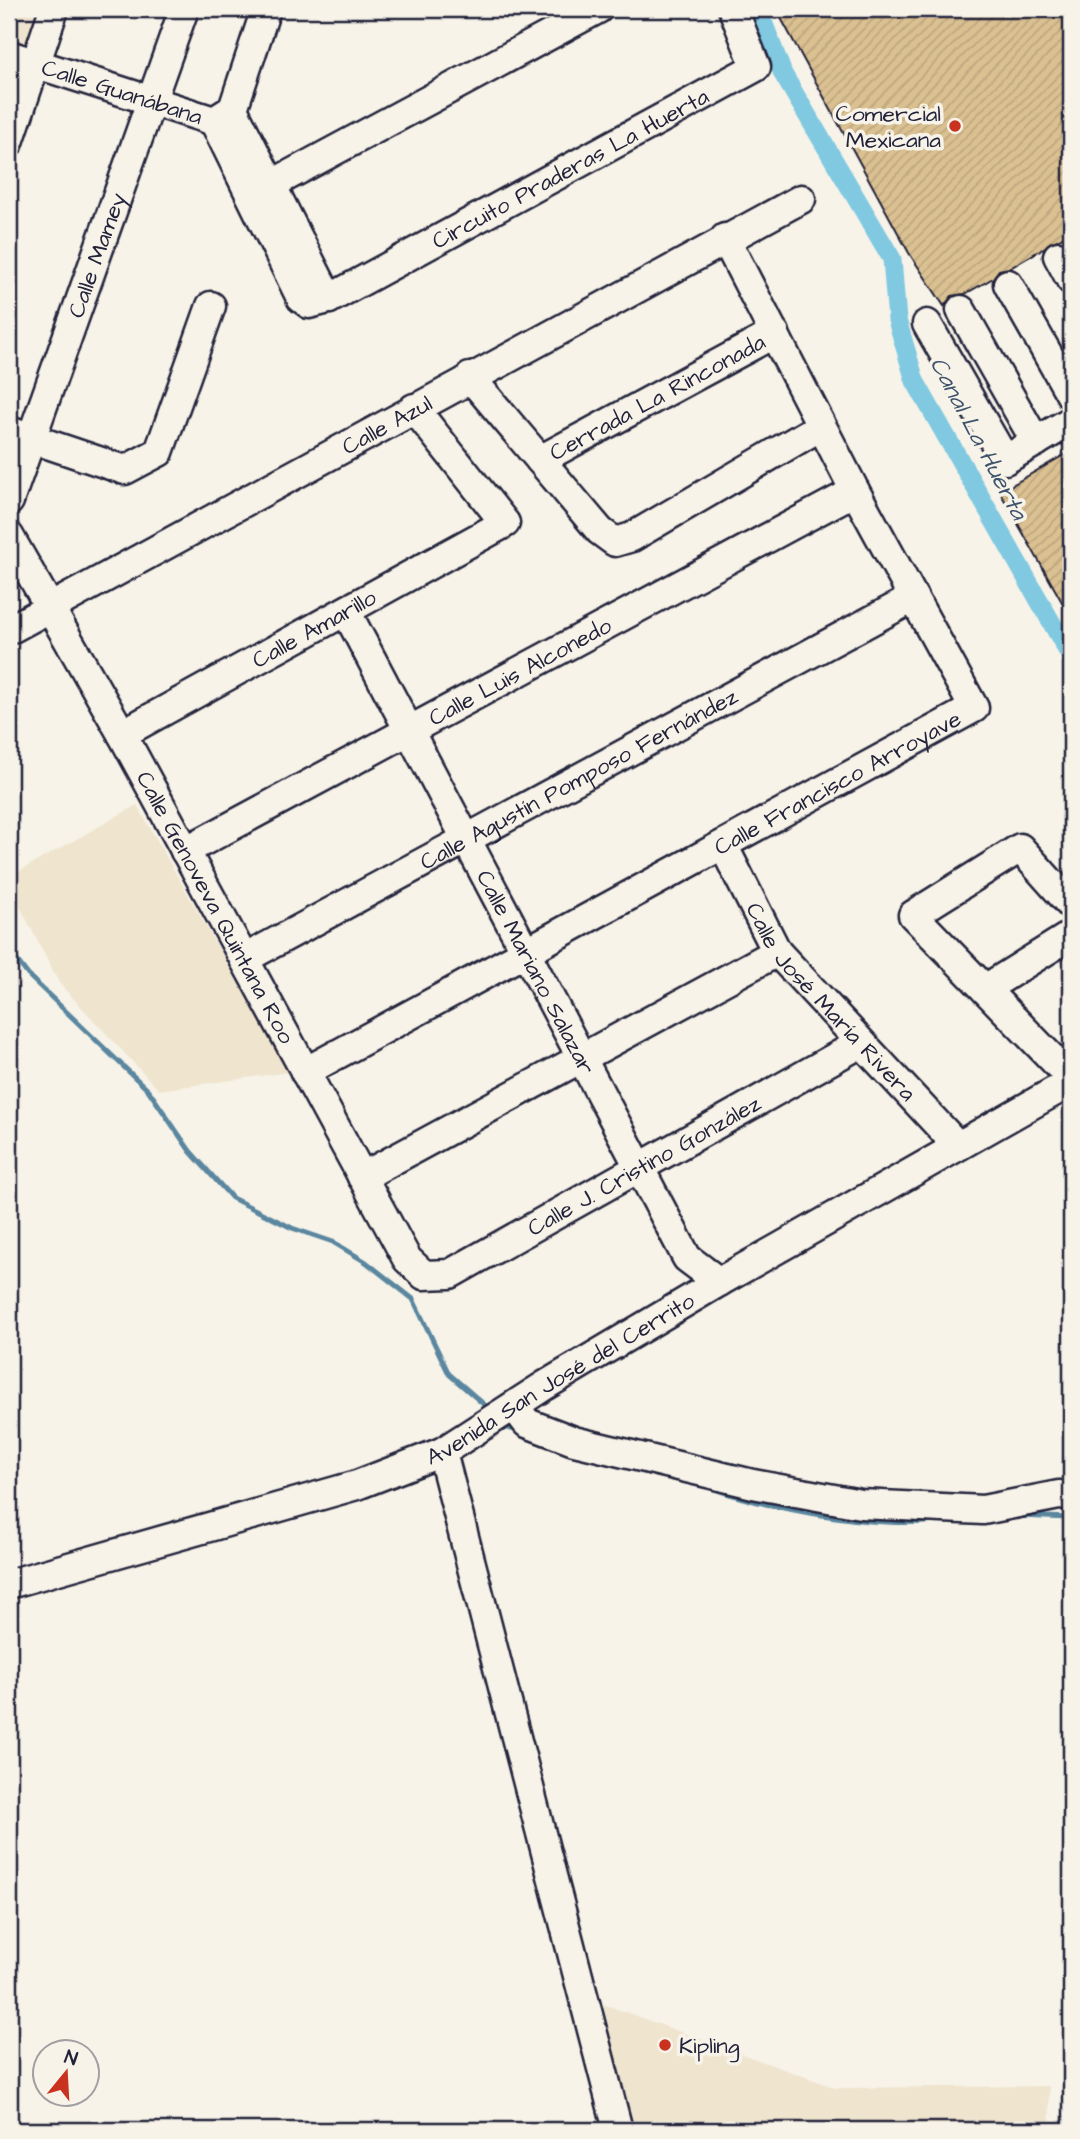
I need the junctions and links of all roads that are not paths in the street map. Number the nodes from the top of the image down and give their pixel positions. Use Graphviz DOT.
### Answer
graph roads {
  1 [pos="54,9"];
  2 [pos="184,9"];
  3 [pos="266,9"];
  4 [pos="598,9"];
  5 [pos="733,9"];
  6 [pos="9,55"];
  7 [pos="35,64"];
  8 [pos="152,100"];
  9 [pos="224,115"];
  10 [pos="9,142"];
  11 [pos="263,190"];
  12 [pos="801,199"];
  13 [pos="725,238"];
  14 [pos="1008,284"];
  15 [pos="211,306"];
  16 [pos="961,310"];
  17 [pos="928,324"];
  18 [pos="775,333"];
  19 [pos="470,377"];
  20 [pos="1071,395"];
  21 [pos="414,408"];
  22 [pos="1071,421"];
  23 [pos="821,426"];
  24 [pos="20,434"];
  25 [pos="1036,442"];
  26 [pos="540,460"];
  27 [pos="855,491"];
  28 [pos="9,501"];
  29 [pos="9,536"];
  30 [pos="913,598"];
  31 [pos="49,607"];
  32 [pos="346,611"];
  33 [pos="9,630"];
  34 [pos="409,730"];
  35 [pos="122,734"];
  36 [pos="466,839"];
  37 [pos="723,845"];
  38 [pos="185,850"];
  39 [pos="1071,905"];
  40 [pos="1071,935"];
  41 [pos="526,952"];
  42 [pos="777,952"];
  43 [pos="244,959"];
  44 [pos="985,989"];
  45 [pos="861,1043"];
  46 [pos="582,1058"];
  47 [pos="305,1072"];
  48 [pos="1071,1080"];
  49 [pos="957,1145"];
  50 [pos="640,1168"];
  51 [pos="362,1177"];
  52 [pos="687,1258"];
  53 [pos="424,1275"];
  54 [pos="719,1282"];
  55 [pos="685,1302"];
  56 [pos="515,1407"];
  57 [pos="442,1452"];
  58 [pos="1071,1496"];
  59 [pos="9,1584"];
  60 [pos="618,2130"];
  1 -- 7 [label="street"];
  2 -- 8 [label="street, Calle Mamey"];
  3 -- 9 [label="street"];
  4 -- 11 [label="street"];
  5 -- 11 [label="street, Circuito Praderas La Huerta"];
  6 -- 7 [label="street, Calle Guanábana"];
  7 -- 8 [label="street, Calle Guanábana"];
  7 -- 10 [label="street"];
  8 -- 9 [label="street, Calle Guanábana"];
  8 -- 24 [label="street, Calle Mamey"];
  9 -- 11 [label="street, Circuito Praderas La Huerta"];
  12 -- 13 [label="street, Calle Azul"];
  13 -- 18 [label="street, Calle Francisco Arroyave"];
  13 -- 19 [label="street, Calle Azul"];
  14 -- 20 [label="street"];
  15 -- 24 [label="street"];
  16 -- 25 [label="street"];
  17 -- 25 [label="street"];
  18 -- 23 [label="street, Calle Francisco Arroyave"];
  18 -- 26 [label="street, Cerrada La Rinconada"];
  19 -- 21 [label="street, Calle Azul"];
  19 -- 26 [label="street"];
  21 -- 31 [label="street, Calle Azul"];
  21 -- 32 [label="street, Calle Amarillo"];
  22 -- 25 [label="street"];
  23 -- 26 [label="street"];
  23 -- 27 [label="street, Calle Francisco Arroyave"];
  24 -- 28 [label="street, Calle Mamey"];
  27 -- 30 [label="street, Calle Francisco Arroyave"];
  27 -- 34 [label="street, Calle Luis Alconedo"];
  29 -- 31 [label="street, Calle Genoveva Quintana Roo"];
  30 -- 36 [label="street, Calle Agustín Pomposo Fernández"];
  30 -- 37 [label="street, Calle Francisco Arroyave"];
  31 -- 33 [label="street, Calle Azul"];
  31 -- 35 [label="street, Calle Genoveva Quintana Roo"];
  32 -- 34 [label="street, Calle Mariano Salazar"];
  32 -- 35 [label="street, Calle Amarillo"];
  34 -- 36 [label="street, Calle Mariano Salazar"];
  34 -- 38 [label="street, Calle Luis Alconedo"];
  35 -- 38 [label="street, Calle Genoveva Quintana Roo"];
  36 -- 41 [label="street, Calle Mariano Salazar"];
  36 -- 43 [label="street, Calle Agustín Pomposo Fernández"];
  37 -- 41 [label="street, Calle Francisco Arroyave"];
  37 -- 42 [label="street, Calle José María Rivera"];
  38 -- 43 [label="street, Calle Genoveva Quintana Roo"];
  39 -- 44 [label="street"];
  40 -- 44 [label="street"];
  41 -- 46 [label="street, Calle Mariano Salazar"];
  41 -- 47 [label="street, Calle Francisco Arroyave"];
  42 -- 45 [label="street, Calle José María Rivera"];
  42 -- 46 [label="street"];
  43 -- 47 [label="street, Calle Genoveva Quintana Roo"];
  44 -- 48 [label="street"];
  45 -- 49 [label="street, Calle José María Rivera"];
  45 -- 50 [label="street, Calle J. Cristino González"];
  46 -- 50 [label="street, Calle Mariano Salazar"];
  46 -- 51 [label="street"];
  47 -- 51 [label="street, Calle Genoveva Quintana Roo"];
  48 -- 49 [label="street, Avenida San José del Cerrito"];
  49 -- 54 [label="street, Avenida San José del Cerrito"];
  50 -- 52 [label="street, Calle Mariano Salazar"];
  50 -- 53 [label="street, Calle J. Cristino González"];
  51 -- 53 [label="street, Calle Genoveva Quintana Roo"];
  52 -- 54 [label="street, Calle Mariano Salazar"];
  52 -- 55 [label="street"];
  54 -- 55 [label="street, Avenida San José del Cerrito"];
  55 -- 56 [label="street, Avenida San José del Cerrito"];
  56 -- 57 [label="street, Avenida San José del Cerrito"];
  56 -- 58 [label="street"];
  57 -- 59 [label="street, Avenida San José del Cerrito"];
  57 -- 60 [label="street"];
}
